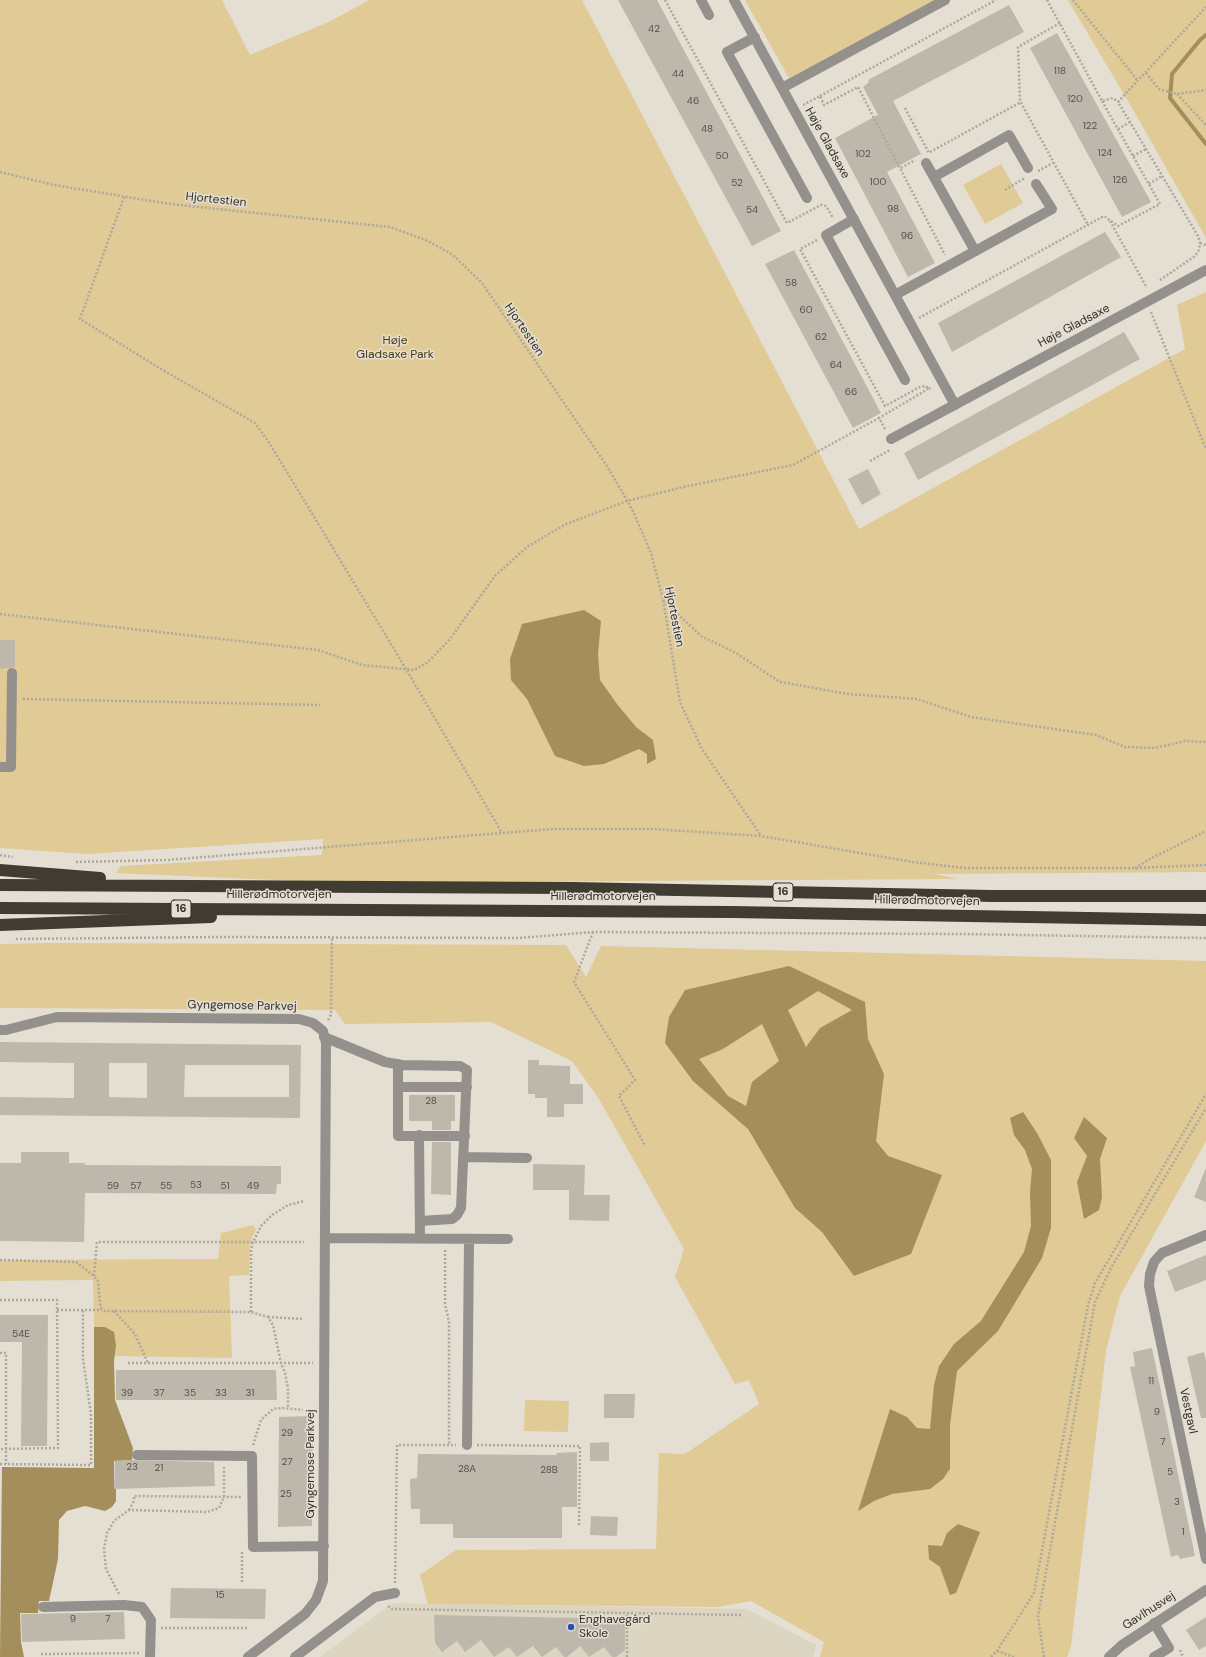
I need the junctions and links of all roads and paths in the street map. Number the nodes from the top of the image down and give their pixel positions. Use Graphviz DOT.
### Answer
graph roads {
  1 [pos="665,0"];
  2 [pos="701,0"];
  3 [pos="734,0"];
  4 [pos="945,0"];
  5 [pos="996,0"];
  6 [pos="1048,0"];
  7 [pos="1073,0"];
  8 [pos="1206,7"];
  9 [pos="709,15"];
  10 [pos="1060,23"];
  11 [pos="755,37"];
  12 [pos="1146,73"];
  13 [pos="1138,81"];
  14 [pos="782,88"];
  15 [pos="1206,90"];
  16 [pos="1177,94"];
  17 [pos="820,96"];
  18 [pos="1102,101"];
  19 [pos="1021,102"];
  20 [pos="1118,102"];
  21 [pos="905,108"];
  22 [pos="794,110"];
  23 [pos="1130,122"];
  24 [pos="1206,125"];
  25 [pos="1118,129"];
  26 [pos="1146,149"];
  27 [pos="929,152"];
  28 [pos="1133,156"];
  29 [pos="922,159"];
  30 [pos="901,168"];
  31 [pos="1028,168"];
  32 [pos="0,172"];
  33 [pos="1162,176"];
  34 [pos="934,177"];
  35 [pos="1036,184"];
  36 [pos="1148,184"];
  37 [pos="124,197"];
  38 [pos="807,198"];
  39 [pos="848,208"];
  40 [pos="854,219"];
  41 [pos="1109,220"];
  42 [pos="1088,225"];
  43 [pos="826,235"];
  44 [pos="1200,243"];
  45 [pos="1206,245"];
  46 [pos="975,251"];
  47 [pos="950,265"];
  48 [pos="1206,270"];
  49 [pos="1159,280"];
  50 [pos="1151,286"];
  51 [pos="1148,290"];
  52 [pos="895,295"];
  53 [pos="1147,302"];
  54 [pos="910,323"];
  55 [pos="905,380"];
  56 [pos="920,386"];
  57 [pos="928,389"];
  58 [pos="955,405"];
  59 [pos="879,418"];
  60 [pos="891,439"];
  61 [pos="1206,449"];
  62 [pos="627,500"];
  63 [pos="663,599"];
  64 [pos="0,614"];
  65 [pos="406,669"];
  66 [pos="12,673"];
  67 [pos="12,699"];
  68 [pos="320,705"];
  69 [pos="1206,742"];
  70 [pos="0,767"];
  71 [pos="1206,831"];
  72 [pos="502,833"];
  73 [pos="761,836"];
  74 [pos="0,855"];
  75 [pos="15,857"];
  76 [pos="76,862"];
  77 [pos="1206,865"];
  78 [pos="1135,868"];
  79 [pos="0,870"];
  80 [pos="0,885"];
  81 [pos="182,886"];
  82 [pos="1206,896"];
  83 [pos="0,908"];
  84 [pos="363,910"];
  85 [pos="1206,920"];
  86 [pos="0,925"];
  87 [pos="593,932"];
  88 [pos="332,937"];
  89 [pos="1206,938"];
  90 [pos="16,939"];
  91 [pos="0,1030"];
  92 [pos="323,1034"];
  93 [pos="398,1064"];
  94 [pos="398,1087"];
  95 [pos="467,1088"];
  96 [pos="1206,1094"];
  97 [pos="1206,1108"];
  98 [pos="419,1135"];
  99 [pos="465,1136"];
  100 [pos="645,1146"];
  101 [pos="464,1157"];
  102 [pos="527,1158"];
  103 [pos="304,1202"];
  104 [pos="420,1221"];
  105 [pos="1206,1235"];
  106 [pos="326,1238"];
  107 [pos="420,1239"];
  108 [pos="508,1239"];
  109 [pos="445,1240"];
  110 [pos="469,1240"];
  111 [pos="253,1242"];
  112 [pos="304,1242"];
  113 [pos="0,1260"];
  114 [pos="94,1276"];
  115 [pos="0,1300"];
  116 [pos="57,1310"];
  117 [pos="83,1310"];
  118 [pos="103,1310"];
  119 [pos="114,1311"];
  120 [pos="251,1312"];
  121 [pos="268,1317"];
  122 [pos="303,1319"];
  123 [pos="0,1353"];
  124 [pos="128,1363"];
  125 [pos="148,1363"];
  126 [pos="281,1363"];
  127 [pos="303,1363"];
  128 [pos="288,1408"];
  129 [pos="303,1410"];
  130 [pos="449,1445"];
  131 [pos="467,1445"];
  132 [pos="0,1449"];
  133 [pos="6,1449"];
  134 [pos="137,1455"];
  135 [pos="224,1456"];
  136 [pos="252,1456"];
  137 [pos="0,1464"];
  138 [pos="6,1464"];
  139 [pos="224,1497"];
  140 [pos="252,1497"];
  141 [pos="129,1510"];
  142 [pos="579,1527"];
  143 [pos="324,1546"];
  144 [pos="253,1547"];
  145 [pos="1206,1559"];
  146 [pos="242,1582"];
  147 [pos="1206,1590"];
  148 [pos="395,1593"];
  149 [pos="375,1597"];
  150 [pos="124,1605"];
  151 [pos="43,1607"];
  152 [pos="627,1614"];
  153 [pos="741,1615"];
  154 [pos="1154,1623"];
  155 [pos="151,1628"];
  156 [pos="249,1628"];
  157 [pos="997,1651"];
  158 [pos="41,1654"];
  159 [pos="150,1655"];
  160 [pos="248,1657"];
  161 [pos="295,1657"];
  162 [pos="627,1657"];
  163 [pos="991,1657"];
  164 [pos="1014,1657"];
  165 [pos="1044,1657"];
  166 [pos="1109,1657"];
  167 [pos="1154,1657"];
  1 -- 39 [label="path"];
  2 -- 9 [label="street"];
  3 -- 11 [label="street, Høje Gladsaxe"];
  4 -- 14 [label="street"];
  5 -- 17 [label="path"];
  6 -- 10 [label="path"];
  7 -- 13 [label="path"];
  8 -- 12 [label="path"];
  10 -- 18 [label="path"];
  10 -- 19 [label="path"];
  11 -- 14 [label="street, Høje Gladsaxe"];
  11 -- 38 [label="street"];
  12 -- 13 [label="path"];
  12 -- 16 [label="path"];
  13 -- 20 [label="path"];
  14 -- 22 [label="street, Høje Gladsaxe"];
  15 -- 16 [label="path"];
  16 -- 24 [label="path"];
  17 -- 22 [label="path"];
  17 -- 30 [label="path"];
  18 -- 20 [label="path"];
  18 -- 25 [label="path"];
  19 -- 27 [label="path"];
  19 -- 42 [label="path"];
  20 -- 23 [label="path"];
  21 -- 27 [label="path"];
  22 -- 39 [label="street, Høje Gladsaxe"];
  23 -- 25 [label="path"];
  23 -- 26 [label="path"];
  25 -- 28 [label="path"];
  26 -- 28 [label="path"];
  26 -- 33 [label="path"];
  27 -- 29 [label="path"];
  27 -- 29 [label="path"];
  28 -- 36 [label="path"];
  29 -- 30 [label="path"];
  29 -- 34 [label="street"];
  30 -- 47 [label="path"];
  31 -- 34 [label="street"];
  32 -- 37 [label="path, Hjortestien"];
  33 -- 36 [label="path"];
  33 -- 44 [label="path"];
  34 -- 46 [label="street"];
  35 -- 46 [label="street"];
  36 -- 41 [label="path"];
  37 -- 62 [label="path, Hjortestien"];
  37 -- 65 [label="path"];
  39 -- 40 [label="street, Høje Gladsaxe"];
  40 -- 43 [label="street"];
  40 -- 52 [label="street, Høje Gladsaxe"];
  41 -- 42 [label="path"];
  41 -- 51 [label="path"];
  42 -- 54 [label="path"];
  43 -- 55 [label="street"];
  43 -- 56 [label="path"];
  44 -- 45 [label="path"];
  44 -- 49 [label="path"];
  46 -- 47 [label="street"];
  47 -- 52 [label="street"];
  48 -- 53 [label="street, Høje Gladsaxe"];
  50 -- 51 [label="path"];
  51 -- 53 [label="path"];
  52 -- 54 [label="street, Høje Gladsaxe"];
  53 -- 58 [label="street, Høje Gladsaxe"];
  53 -- 61 [label="path"];
  54 -- 58 [label="street, Høje Gladsaxe"];
  57 -- 59 [label="path"];
  58 -- 60 [label="street, Høje Gladsaxe"];
  59 -- 60 [label="path"];
  59 -- 62 [label="path"];
  62 -- 63 [label="path, Hjortestien"];
  62 -- 65 [label="path"];
  63 -- 69 [label="path"];
  63 -- 73 [label="path, Hjortestien"];
  64 -- 65 [label="path"];
  65 -- 72 [label="path"];
  66 -- 67 [label="street"];
  67 -- 68 [label="path"];
  67 -- 70 [label="street"];
  71 -- 78 [label="path"];
  72 -- 73 [label="path"];
  72 -- 76 [label="path"];
  73 -- 78 [label="path"];
  74 -- 75 [label="path"];
  77 -- 78 [label="path"];
  79 -- 81 [label="highway"];
  80 -- 81 [label="highway, Hillerødmotorvejen / 16"];
  81 -- 82 [label="highway, Hillerødmotorvejen / 16"];
  83 -- 84 [label="highway, Hillerødmotorvejen / 16"];
  84 -- 85 [label="highway, Hillerødmotorvejen / 16"];
  84 -- 86 [label="highway"];
  87 -- 88 [label="path"];
  87 -- 89 [label="path"];
  87 -- 100 [label="path"];
  88 -- 90 [label="path"];
  88 -- 92 [label="path"];
  91 -- 92 [label="street, Gyngemose Parkvej"];
  92 -- 93 [label="street"];
  92 -- 106 [label="street, Gyngemose Parkvej"];
  93 -- 94 [label="street"];
  93 -- 95 [label="street"];
  94 -- 95 [label="street"];
  94 -- 98 [label="street"];
  95 -- 99 [label="street"];
  96 -- 157 [label="path"];
  97 -- 165 [label="path"];
  98 -- 99 [label="street"];
  98 -- 104 [label="street"];
  99 -- 101 [label="street"];
  101 -- 102 [label="street"];
  101 -- 104 [label="street"];
  103 -- 111 [label="path"];
  104 -- 107 [label="street"];
  105 -- 145 [label="street, Vestgavl"];
  106 -- 107 [label="street"];
  106 -- 143 [label="street, Gyngemose Parkvej"];
  107 -- 109 [label="street"];
  108 -- 110 [label="street"];
  109 -- 110 [label="street"];
  109 -- 130 [label="path"];
  110 -- 131 [label="street"];
  111 -- 112 [label="path"];
  111 -- 114 [label="path"];
  111 -- 120 [label="path"];
  113 -- 114 [label="path"];
  114 -- 118 [label="path"];
  115 -- 116 [label="path"];
  116 -- 117 [label="path"];
  116 -- 133 [label="path"];
  117 -- 118 [label="path"];
  117 -- 138 [label="path"];
  118 -- 119 [label="path"];
  119 -- 120 [label="path"];
  119 -- 125 [label="path"];
  120 -- 121 [label="path"];
  121 -- 122 [label="path"];
  121 -- 126 [label="path"];
  123 -- 133 [label="path"];
  124 -- 125 [label="path"];
  125 -- 126 [label="path"];
  126 -- 127 [label="path"];
  126 -- 128 [label="path"];
  128 -- 129 [label="path"];
  128 -- 136 [label="path"];
  130 -- 131 [label="path"];
  130 -- 148 [label="path"];
  131 -- 142 [label="path"];
  132 -- 133 [label="path"];
  133 -- 138 [label="path"];
  134 -- 135 [label="street"];
  135 -- 136 [label="street"];
  135 -- 139 [label="path"];
  136 -- 140 [label="street"];
  137 -- 138 [label="path"];
  139 -- 140 [label="path"];
  139 -- 141 [label="path"];
  139 -- 141 [label="path"];
  140 -- 144 [label="street"];
  141 -- 150 [label="path"];
  143 -- 144 [label="street"];
  143 -- 160 [label="street, Gyngemose Parkvej"];
  144 -- 146 [label="path"];
  147 -- 154 [label="street, Gavlhusvej"];
  148 -- 149 [label="street"];
  149 -- 152 [label="path"];
  149 -- 161 [label="street"];
  150 -- 151 [label="street"];
  150 -- 155 [label="street"];
  152 -- 153 [label="path"];
  152 -- 162 [label="path"];
  154 -- 166 [label="street, Gavlhusvej"];
  154 -- 167 [label="street"];
  155 -- 156 [label="path"];
  155 -- 159 [label="street"];
  157 -- 163 [label="path"];
  157 -- 164 [label="path"];
  158 -- 159 [label="path"];
}
